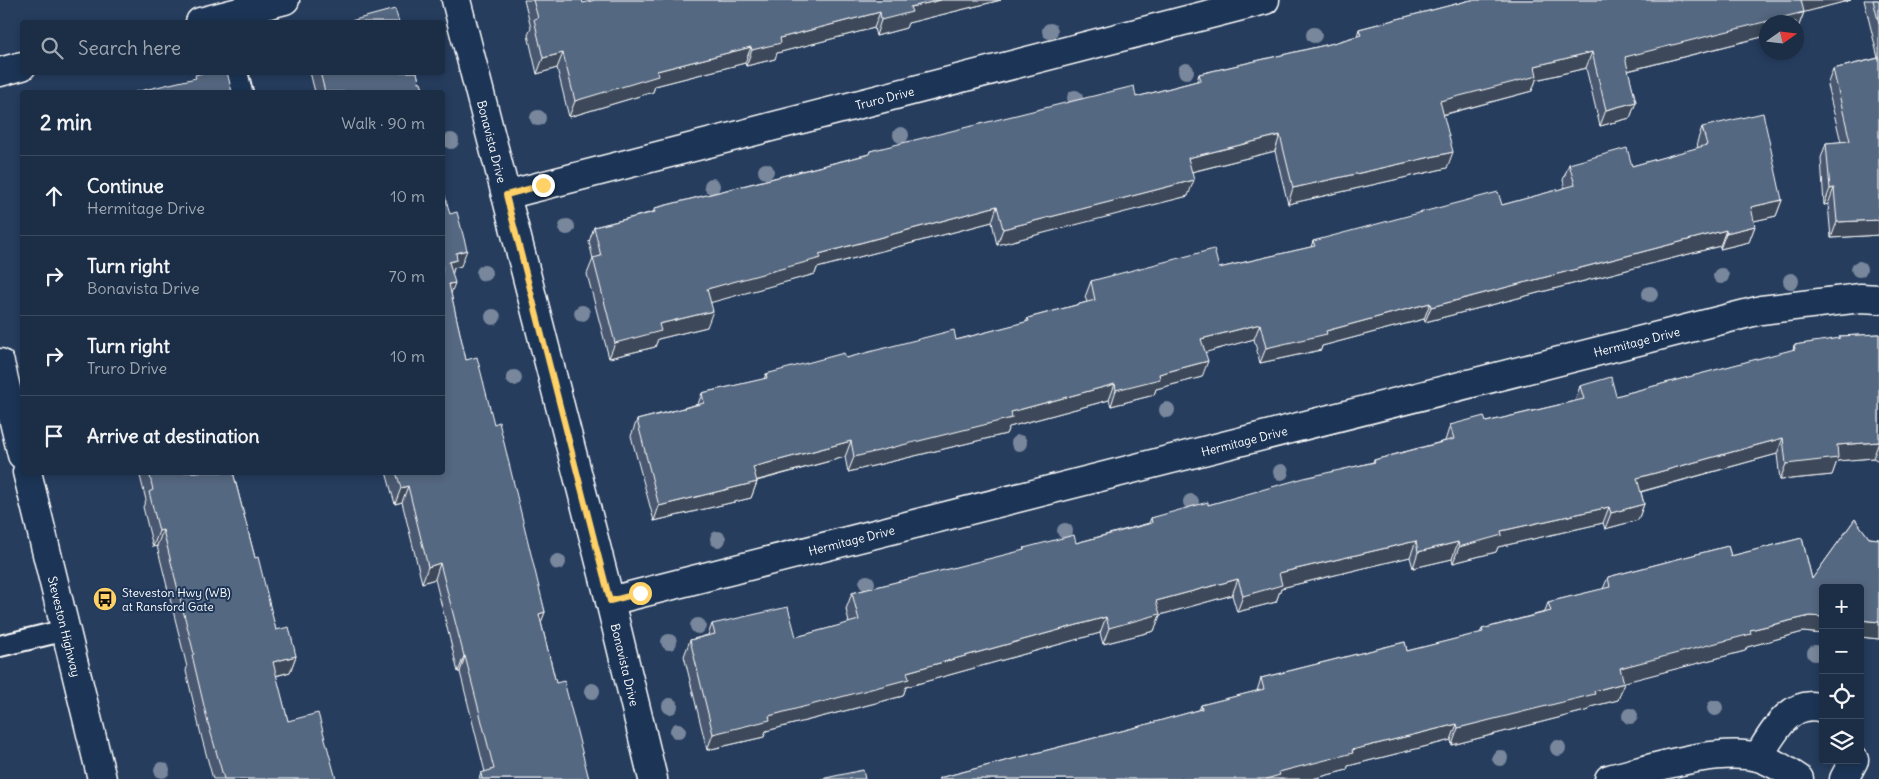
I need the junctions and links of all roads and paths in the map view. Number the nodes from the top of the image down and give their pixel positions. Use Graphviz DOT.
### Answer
graph roads {
  1 [pos="285,0"];
  2 [pos="456,0"];
  3 [pos="1265,0"];
  4 [pos="219,20"];
  5 [pos="20,67"];
  6 [pos="0,72"];
  7 [pos="238,75"];
  8 [pos="242,90"];
  9 [pos="506,195"];
  10 [pos="1879,300"];
  11 [pos="0,363"];
  12 [pos="20,447"];
  13 [pos="28,475"];
  14 [pos="610,601"];
  15 [pos="66,630"];
  16 [pos="0,646"];
  17 [pos="1819,708"];
  18 [pos="1758,757"];
  19 [pos="1852,764"];
  20 [pos="102,779"];
  21 [pos="653,779"];
  22 [pos="1609,779"];
  23 [pos="1799,779"];
  24 [pos="1844,779"];
  1 -- 4 [label="street"];
  2 -- 9 [label="street, Bonavista Drive"];
  3 -- 9 [label="street, Truro Drive"];
  5 -- 6 [label="street"];
  7 -- 8 [label="lane"];
  9 -- 14 [label="street, Bonavista Drive"];
  10 -- 14 [label="street, Hermitage Drive"];
  11 -- 12 [label="street"];
  13 -- 15 [label="street, Steveston Highway"];
  14 -- 21 [label="street, Bonavista Drive"];
  15 -- 16 [label="lane"];
  15 -- 20 [label="street, Steveston Highway"];
  17 -- 18 [label="street"];
  18 -- 22 [label="street"];
  18 -- 23 [label="street"];
  19 -- 24 [label="street"];
}
